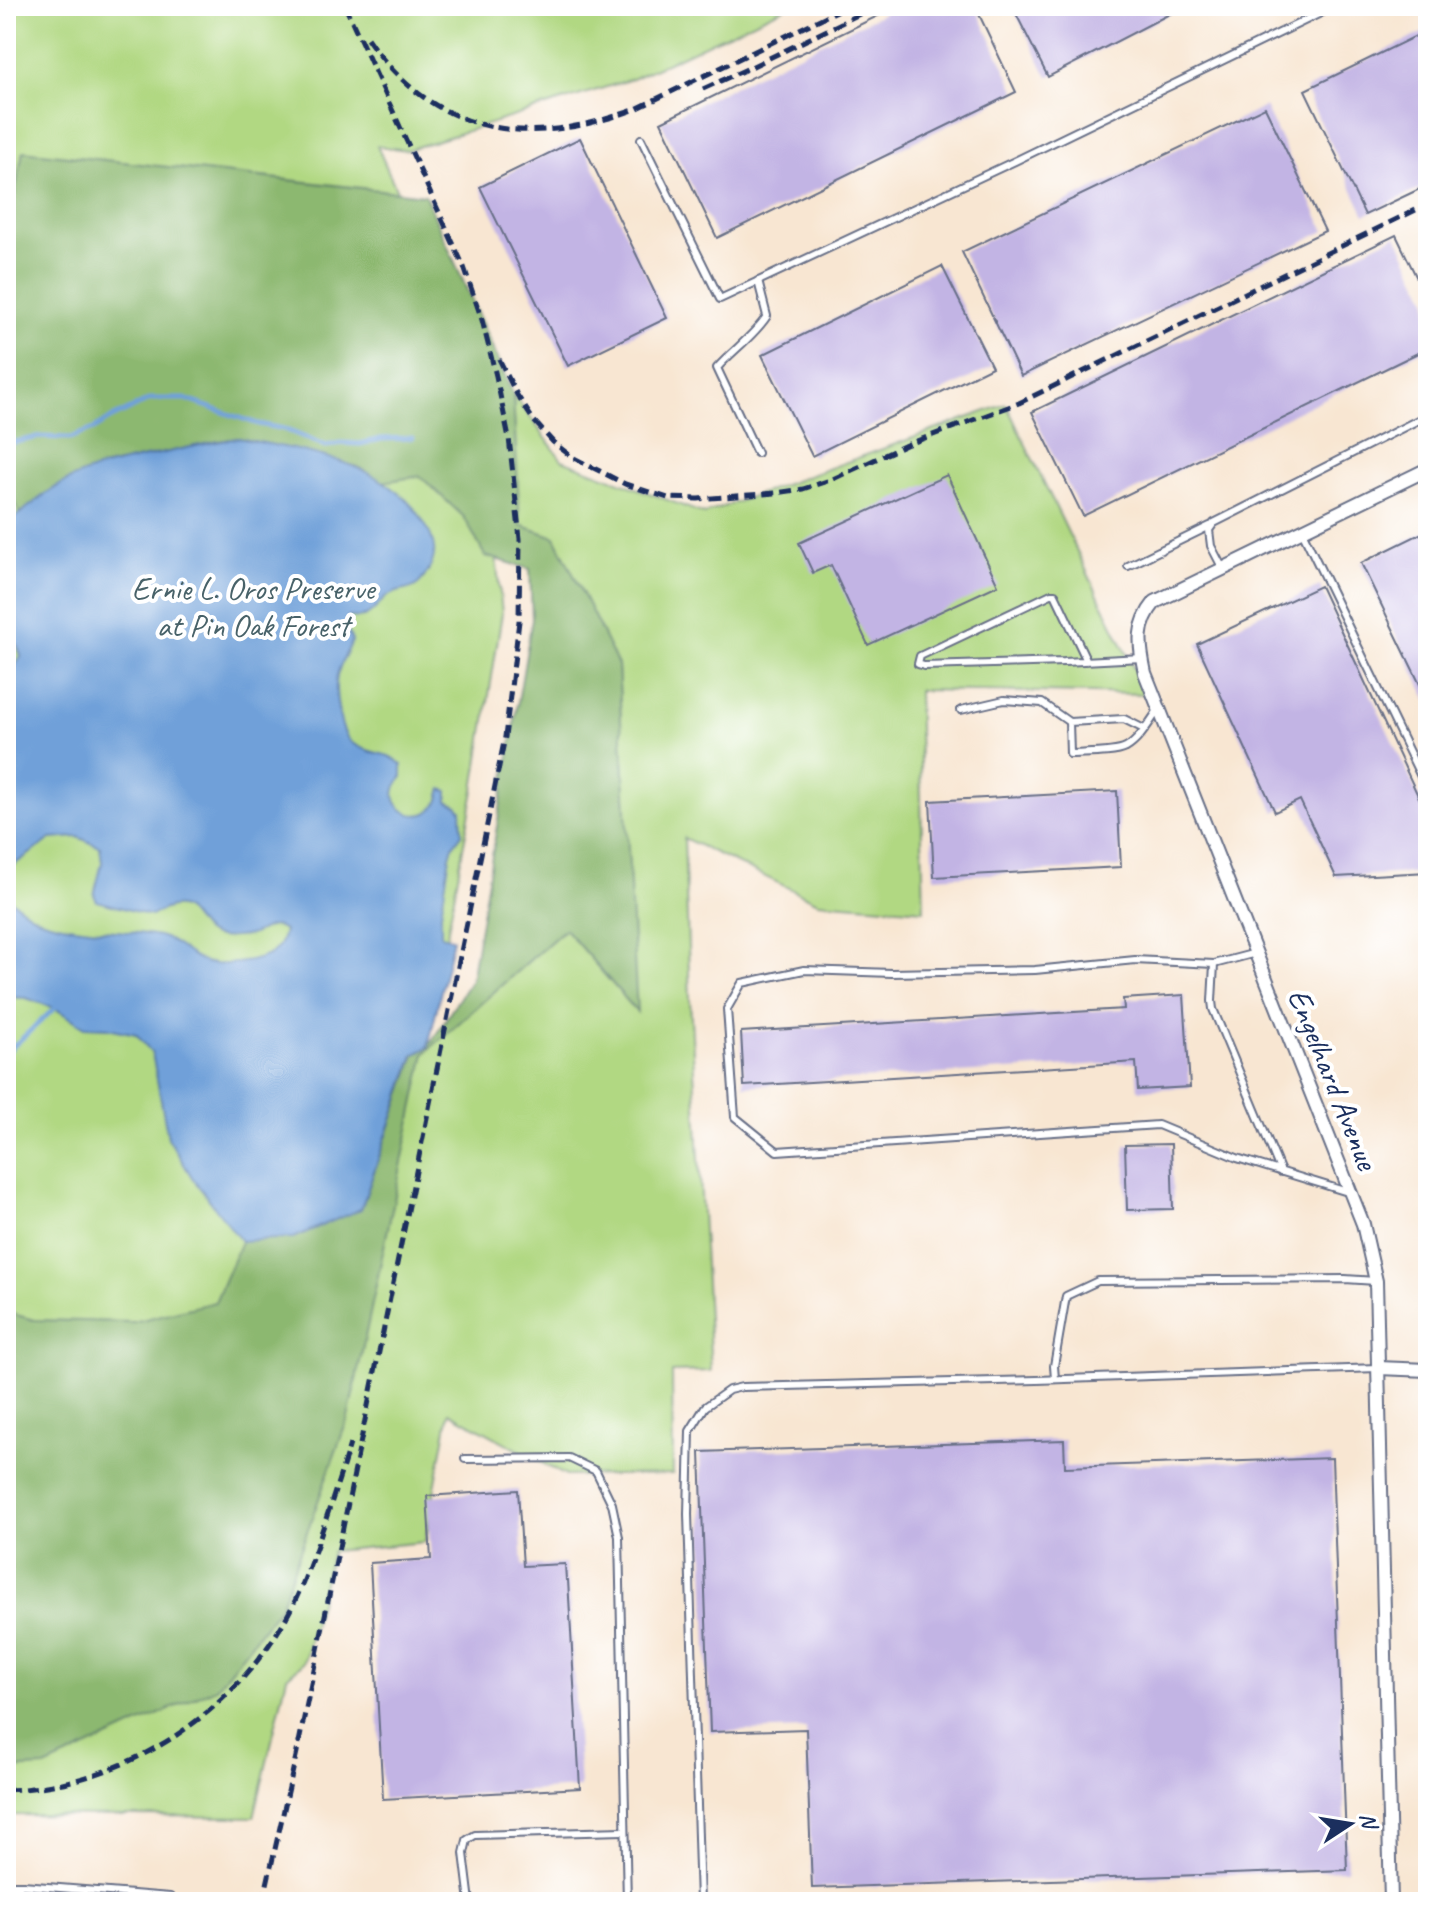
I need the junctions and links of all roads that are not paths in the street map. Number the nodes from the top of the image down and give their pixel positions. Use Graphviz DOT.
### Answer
graph roads {
  1 [pos="1335,6"];
  2 [pos="641,139"];
  3 [pos="758,281"];
  4 [pos="1428,415"];
  5 [pos="757,453"];
  6 [pos="1428,469"];
  7 [pos="1210,526"];
  8 [pos="1302,531"];
  9 [pos="1128,566"];
  10 [pos="1223,569"];
  11 [pos="1142,658"];
  12 [pos="1087,661"];
  13 [pos="1159,709"];
  14 [pos="961,710"];
  15 [pos="1069,722"];
  16 [pos="1144,729"];
  17 [pos="1428,791"];
  18 [pos="1256,953"];
  19 [pos="1214,964"];
  20 [pos="1281,1172"];
  21 [pos="1351,1193"];
  22 [pos="1376,1281"];
  23 [pos="1378,1368"];
  24 [pos="1428,1370"];
  25 [pos="1055,1379"];
  26 [pos="465,1459"];
  27 [pos="624,1831"];
  28 [pos="6,1889"];
  29 [pos="175,1902"];
  30 [pos="470,1902"];
  31 [pos="627,1902"];
  32 [pos="700,1902"];
  33 [pos="1391,1902"];
  1 -- 3 [label="lane"];
  2 -- 3 [label="lane"];
  3 -- 5 [label="lane"];
  4 -- 7 [label="lane"];
  6 -- 8 [label="street, Engelhard Avenue"];
  7 -- 9 [label="lane"];
  7 -- 10 [label="lane"];
  8 -- 10 [label="street, Engelhard Avenue"];
  8 -- 17 [label="lane"];
  10 -- 11 [label="street, Engelhard Avenue"];
  11 -- 12 [label="lane"];
  11 -- 13 [label="street, Engelhard Avenue"];
  12 -- 12 [label="lane"];
  13 -- 16 [label="lane"];
  13 -- 18 [label="street, Engelhard Avenue"];
  14 -- 15 [label="lane"];
  15 -- 16 [label="lane"];
  15 -- 16 [label="lane"];
  18 -- 19 [label="lane"];
  18 -- 21 [label="street, Engelhard Avenue"];
  19 -- 20 [label="lane"];
  19 -- 20 [label="lane"];
  20 -- 21 [label="lane"];
  21 -- 22 [label="street, Engelhard Avenue"];
  22 -- 23 [label="street, Engelhard Avenue"];
  22 -- 25 [label="lane"];
  23 -- 24 [label="street"];
  23 -- 25 [label="lane"];
  23 -- 33 [label="street, Engelhard Avenue"];
  25 -- 32 [label="lane"];
  26 -- 27 [label="lane"];
  27 -- 30 [label="lane"];
  27 -- 31 [label="lane"];
  28 -- 29 [label="lane"];
}
